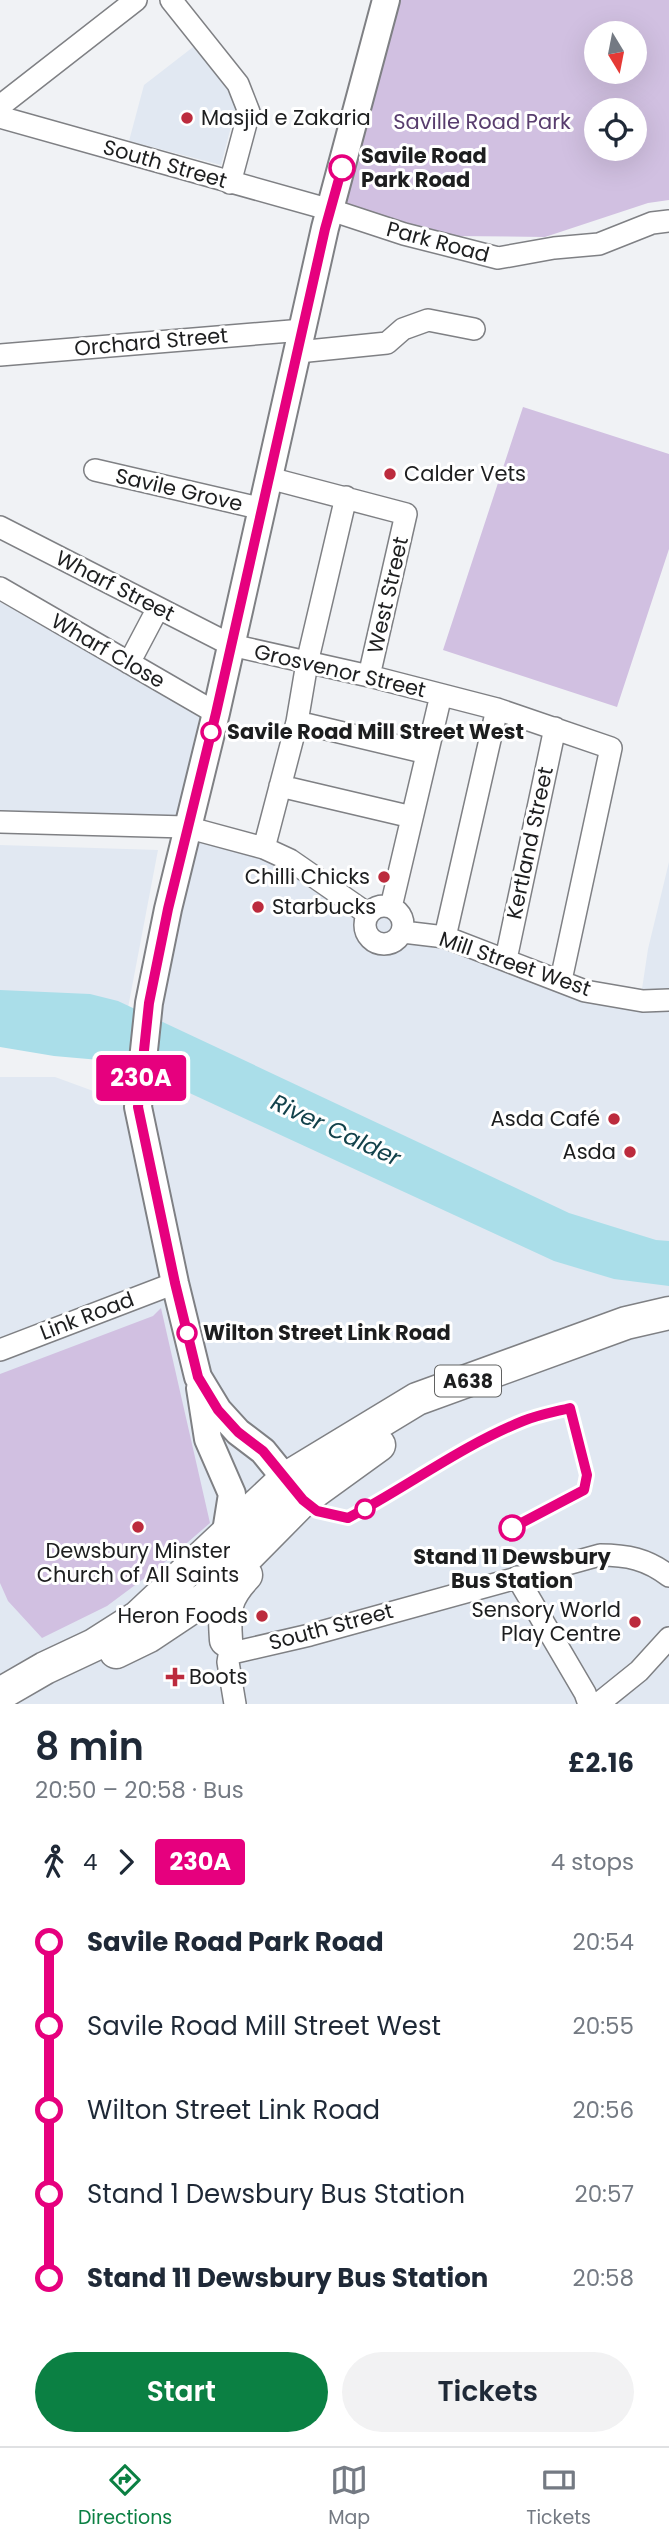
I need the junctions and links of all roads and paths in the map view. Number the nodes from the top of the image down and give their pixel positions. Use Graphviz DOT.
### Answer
graph roads {
  1 [pos="136,0"];
  2 [pos="171,0"];
  3 [pos="386,0"];
  4 [pos="0,106"];
  5 [pos="0,117"];
  6 [pos="230,183"];
  7 [pos="331,210"];
  8 [pos="669,221"];
  9 [pos="474,329"];
  10 [pos="300,341"];
  11 [pos="0,355"];
  12 [pos="95,470"];
  13 [pos="269,478"];
  14 [pos="346,497"];
  15 [pos="263,509"];
  16 [pos="0,527"];
  17 [pos="0,588"];
  18 [pos="158,608"];
  19 [pos="231,645"];
  20 [pos="129,663"];
  21 [pos="307,663"];
  22 [pos="369,676"];
  23 [pos="441,695"];
  24 [pos="496,709"];
  25 [pos="216,713"];
  26 [pos="297,722"];
  27 [pos="555,728"];
  28 [pos="427,754"];
  29 [pos="280,786"];
  30 [pos="412,817"];
  31 [pos="0,822"];
  32 [pos="186,827"];
  33 [pos="264,848"];
  34 [pos="391,907"];
  35 [pos="369,914"];
  36 [pos="403,932"];
  37 [pos="445,937"];
  38 [pos="506,959"];
  39 [pos="561,980"];
  40 [pos="669,1000"];
  41 [pos="175,1283"];
  42 [pos="669,1313"];
  43 [pos="669,1333"];
  44 [pos="0,1350"];
  45 [pos="198,1377"];
  46 [pos="294,1489"];
  47 [pos="273,1531"];
  48 [pos="225,1538"];
  49 [pos="669,1576"];
  50 [pos="517,1577"];
  51 [pos="206,1598"];
  52 [pos="138,1617"];
  53 [pos="669,1638"];
  54 [pos="229,1647"];
  55 [pos="0,1694"];
  56 [pos="232,1703"];
  57 [pos="11,1704"];
  58 [pos="589,1704"];
  59 [pos="598,1704"];
  1 -- 4 [label="street"];
  2 -- 6 [label="street"];
  3 -- 7 [label="main road"];
  5 -- 6 [label="street, South Street"];
  6 -- 7 [label="street, South Street"];
  7 -- 8 [label="street, Park Road"];
  7 -- 10 [label="main road"];
  9 -- 10 [label="street, Orchard Street"];
  10 -- 11 [label="street, Orchard Street"];
  10 -- 13 [label="main road"];
  12 -- 15 [label="street, Savile Grove"];
  13 -- 14 [label="street"];
  13 -- 15 [label="main road"];
  14 -- 21 [label="street"];
  14 -- 22 [label="street, West Street"];
  15 -- 19 [label="main road"];
  16 -- 18 [label="street, Wharf Street"];
  17 -- 20 [label="street, Wharf Close"];
  18 -- 19 [label="street, Wharf Street"];
  18 -- 20 [label="street"];
  19 -- 21 [label="street, Grosvenor Street"];
  19 -- 25 [label="main road"];
  20 -- 25 [label="street, Wharf Close"];
  21 -- 22 [label="street, Grosvenor Street"];
  21 -- 26 [label="street"];
  22 -- 23 [label="street, Grosvenor Street"];
  23 -- 24 [label="street"];
  23 -- 28 [label="street, Grosvenor Street"];
  24 -- 27 [label="street"];
  24 -- 37 [label="street"];
  25 -- 32 [label="main road"];
  26 -- 28 [label="street"];
  26 -- 29 [label="street"];
  27 -- 38 [label="street, Kertland Street"];
  27 -- 39 [label="street"];
  28 -- 30 [label="street, Grosvenor Street"];
  29 -- 30 [label="street"];
  29 -- 33 [label="street"];
  30 -- 34 [label="street, Grosvenor Street"];
  31 -- 32 [label="street"];
  32 -- 33 [label="street"];
  32 -- 41 [label="main road"];
  33 -- 35 [label="street"];
  34 -- 35 [label="street"];
  34 -- 36 [label="street"];
  35 -- 36 [label="street, Mill Street West"];
  36 -- 37 [label="street, Mill Street West"];
  37 -- 38 [label="street, Mill Street West"];
  38 -- 39 [label="street, Mill Street West"];
  39 -- 40 [label="street, Mill Street West"];
  41 -- 44 [label="street, Link Road"];
  41 -- 45 [label="main road"];
  42 -- 46 [label="highway, A638"];
  43 -- 46 [label="highway, A638"];
  45 -- 46 [label="main road"];
  45 -- 48 [label="main road"];
  46 -- 47 [label="highway, A638"];
  46 -- 48 [label="highway, A638"];
  47 -- 51 [label="highway, A638"];
  47 -- 54 [label="highway"];
  48 -- 52 [label="highway, A638"];
  49 -- 50 [label="street, South Street"];
  50 -- 54 [label="street, South Street"];
  50 -- 58 [label="street"];
  51 -- 52 [label="highway"];
  51 -- 54 [label="street"];
  51 -- 57 [label="highway, A638"];
  52 -- 55 [label="highway, A638"];
  53 -- 59 [label="street"];
  54 -- 56 [label="street"];
}
